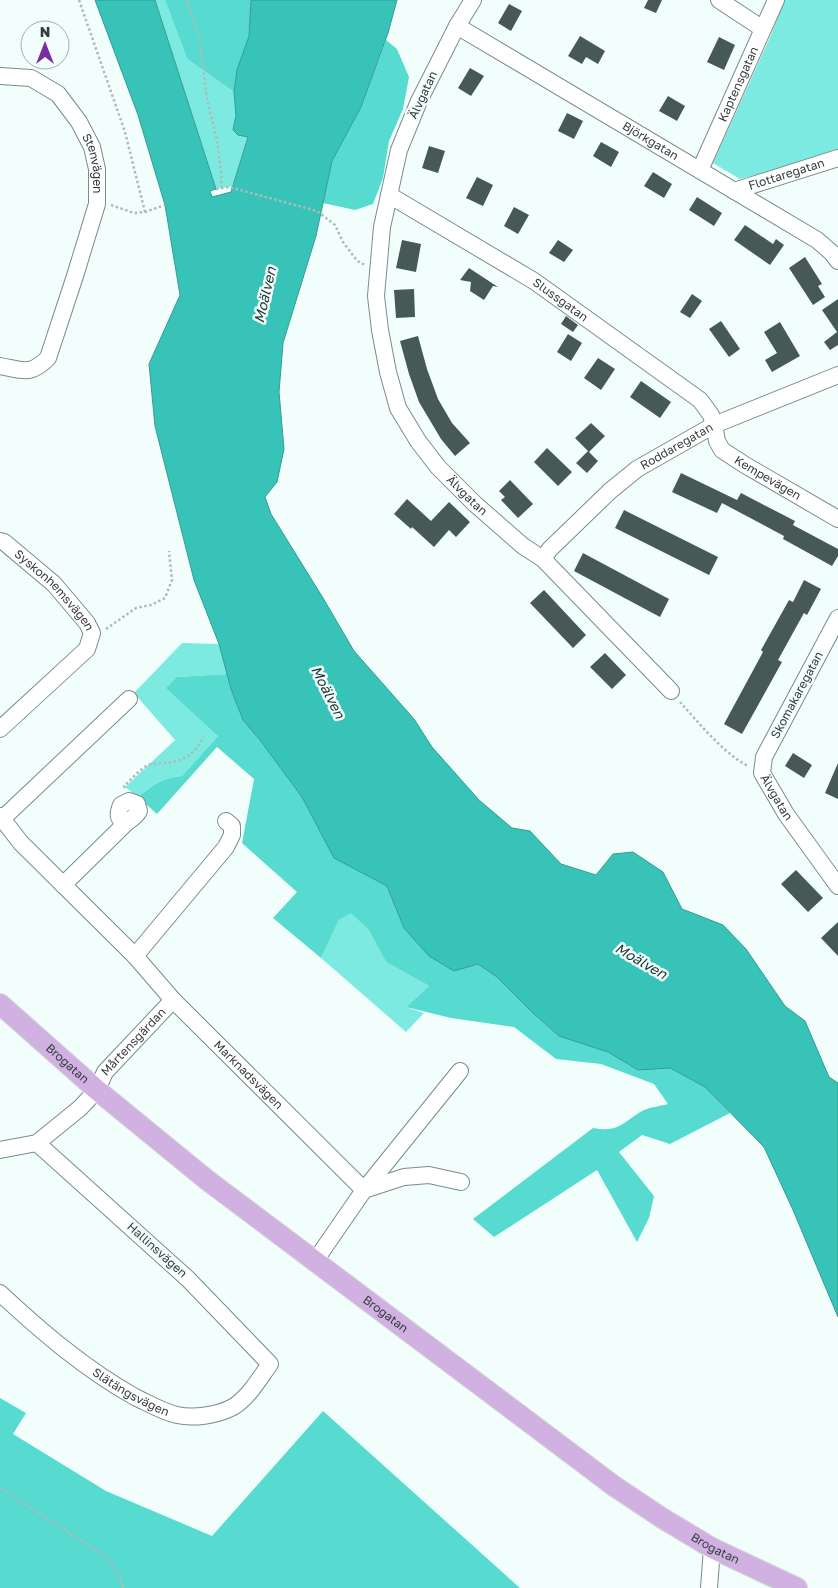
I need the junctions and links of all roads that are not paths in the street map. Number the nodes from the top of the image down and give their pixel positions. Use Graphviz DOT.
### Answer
graph roads {
  1 [pos="473,0"];
  2 [pos="719,0"];
  3 [pos="776,0"];
  4 [pos="457,26"];
  5 [pos="762,29"];
  6 [pos="0,76"];
  7 [pos="838,158"];
  8 [pos="700,170"];
  9 [pos="734,191"];
  10 [pos="389,195"];
  11 [pos="838,261"];
  12 [pos="0,366"];
  13 [pos="838,375"];
  14 [pos="714,425"];
  15 [pos="838,519"];
  16 [pos="0,541"];
  17 [pos="543,560"];
  18 [pos="838,618"];
  19 [pos="671,691"];
  20 [pos="129,699"];
  21 [pos="0,729"];
  22 [pos="762,773"];
  23 [pos="129,801"];
  24 [pos="1,817"];
  25 [pos="226,820"];
  26 [pos="63,885"];
  27 [pos="838,886"];
  28 [pos="135,956"];
  29 [pos="174,1000"];
  30 [pos="0,1004"];
  31 [pos="460,1071"];
  32 [pos="96,1090"];
  33 [pos="38,1143"];
  34 [pos="0,1150"];
  35 [pos="461,1182"];
  36 [pos="364,1190"];
  37 [pos="315,1261"];
  38 [pos="0,1293"];
  39 [pos="270,1364"];
  40 [pos="712,1548"];
  41 [pos="709,1588"];
  42 [pos="796,1588"];
  1 -- 4 [label="street, Älvgatan"];
  2 -- 5 [label="street"];
  3 -- 5 [label="street, Kaptensgatan"];
  4 -- 8 [label="street, Björkgatan"];
  4 -- 10 [label="street, Älvgatan"];
  5 -- 8 [label="street, Kaptensgatan"];
  6 -- 12 [label="street, Stenvägen"];
  7 -- 9 [label="street, Flottaregatan"];
  8 -- 9 [label="street, Björkgatan"];
  9 -- 11 [label="street, Björkgatan"];
  10 -- 14 [label="street, Slussgatan"];
  10 -- 17 [label="street, Älvgatan"];
  13 -- 14 [label="street, Roddaregatan"];
  14 -- 15 [label="street, Kempevägen"];
  14 -- 17 [label="street, Roddaregatan"];
  16 -- 21 [label="street, Syskonhemsvägen"];
  17 -- 19 [label="street, Älvgatan"];
  18 -- 22 [label="street, Skomakaregatan"];
  20 -- 24 [label="street"];
  22 -- 27 [label="street, Älvgatan"];
  23 -- 26 [label="street"];
  24 -- 26 [label="street, Marknadsvägen"];
  25 -- 28 [label="street"];
  26 -- 28 [label="street, Marknadsvägen"];
  28 -- 29 [label="street, Marknadsvägen"];
  29 -- 32 [label="street, Mårtensgärdan"];
  29 -- 36 [label="street, Marknadsvägen"];
  30 -- 32 [label="main road, Brogatan"];
  31 -- 36 [label="street"];
  32 -- 33 [label="street, Mårtensgärdan"];
  32 -- 37 [label="main road, Brogatan"];
  33 -- 34 [label="street, Mårtensgärdan"];
  33 -- 39 [label="street, Hallinsvägen"];
  35 -- 36 [label="street"];
  36 -- 37 [label="street"];
  37 -- 40 [label="main road, Brogatan"];
  38 -- 39 [label="street, Slätängsvägen"];
  40 -- 41 [label="street"];
  40 -- 42 [label="main road, Brogatan"];
}
